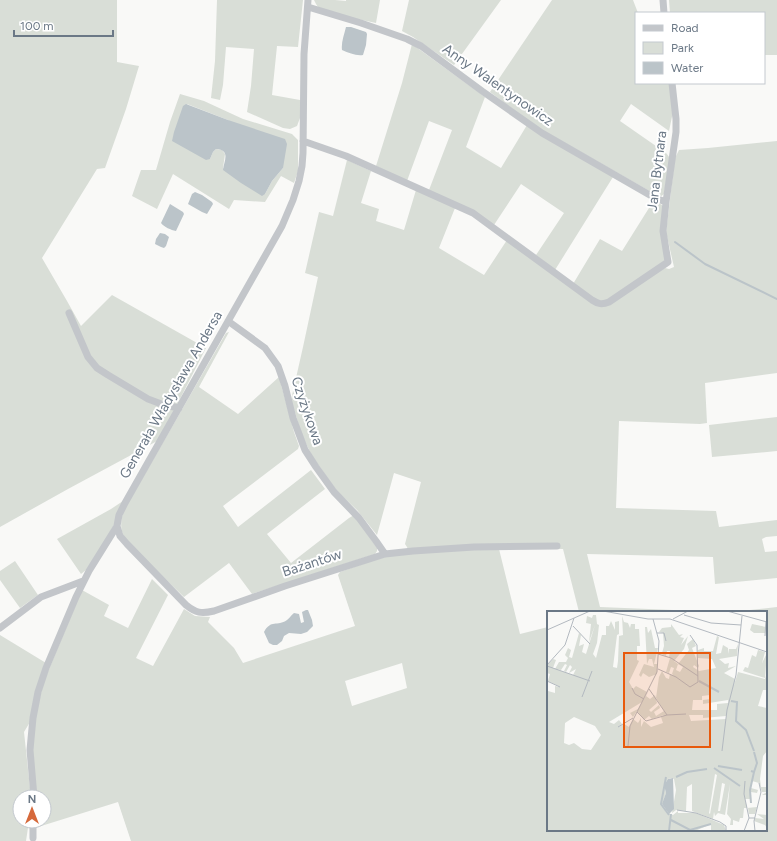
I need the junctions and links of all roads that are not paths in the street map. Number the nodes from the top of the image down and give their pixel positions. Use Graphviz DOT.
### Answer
graph roads {
  1 [pos="663,0"];
  2 [pos="308,4"];
  3 [pos="664,12"];
  4 [pos="672,84"];
  5 [pos="303,142"];
  6 [pos="666,202"];
  7 [pos="69,312"];
  8 [pos="228,321"];
  9 [pos="179,408"];
  10 [pos="117,526"];
  11 [pos="557,546"];
  12 [pos="385,554"];
  13 [pos="83,581"];
  14 [pos="0,628"];
  15 [pos="33,789"];
  16 [pos="34,829"];
  17 [pos="33,838"];
  1 -- 3 [label="street"];
  2 -- 5 [label="street, Generała Władysława Andersa"];
  2 -- 6 [label="street, Anny Walentynowicz"];
  4 -- 6 [label="street, Jana Bytnara"];
  5 -- 6 [label="street, Jana Bytnara"];
  5 -- 8 [label="street, Generała Władysława Andersa"];
  7 -- 9 [label="street"];
  8 -- 9 [label="street, Generała Władysława Andersa"];
  8 -- 12 [label="street, Czyżykowa"];
  9 -- 10 [label="street, Generała Władysława Andersa"];
  10 -- 12 [label="street, Bażantów"];
  10 -- 13 [label="street, Generała Władysława Andersa"];
  11 -- 12 [label="street, Bażantów"];
  13 -- 14 [label="street"];
  13 -- 15 [label="street, Generała Władysława Andersa"];
  16 -- 17 [label="street"];
}
